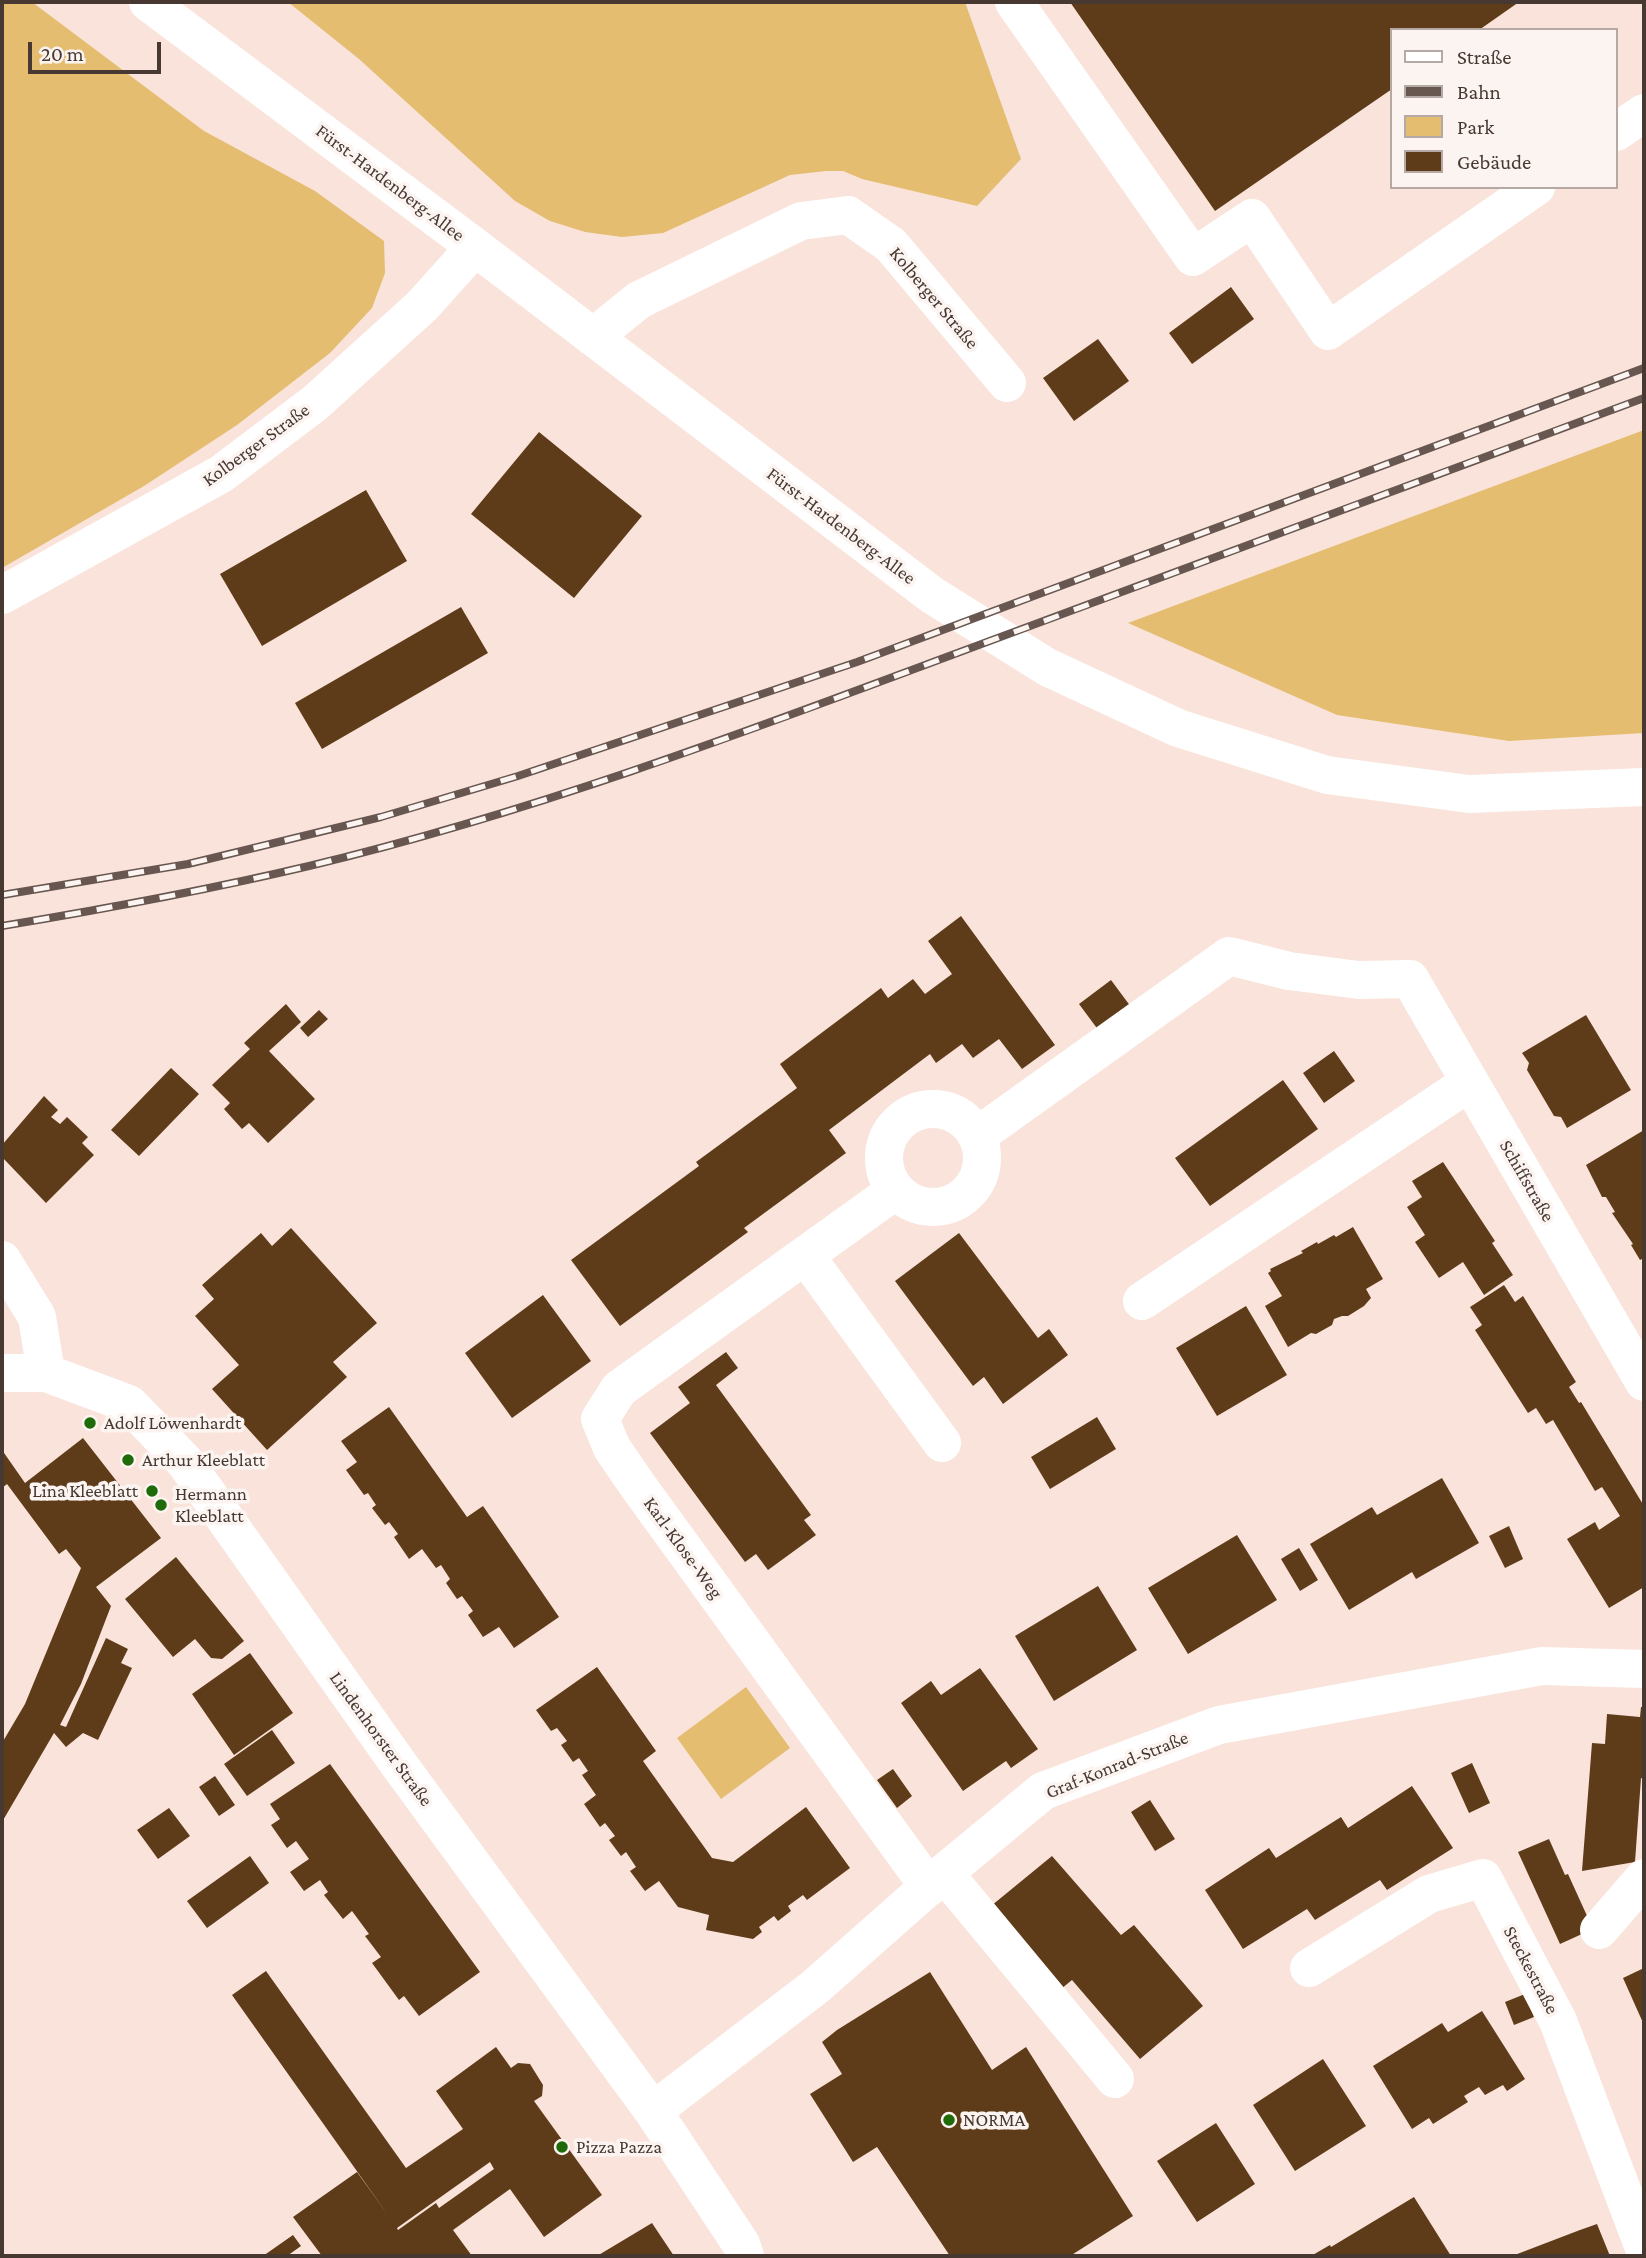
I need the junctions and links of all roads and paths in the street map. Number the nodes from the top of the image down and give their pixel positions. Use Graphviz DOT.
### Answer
graph roads {
  1 [pos="148,2"];
  2 [pos="1014,2"];
  3 [pos="1644,113"];
  4 [pos="1618,131"];
  5 [pos="1533,189"];
  6 [pos="475,247"];
  7 [pos="593,337"];
  8 [pos="1007,383"];
  9 [pos="2,595"];
  10 [pos="1644,787"];
  11 [pos="1470,1082"];
  12 [pos="978,1136"];
  13 [pos="896,1190"];
  14 [pos="805,1255"];
  15 [pos="2,1260"];
  16 [pos="2,1282"];
  17 [pos="1142,1301"];
  18 [pos="37,1317"];
  19 [pos="2,1373"];
  20 [pos="46,1373"];
  21 [pos="1644,1382"];
  22 [pos="942,1443"];
  23 [pos="1644,1669"];
  24 [pos="1644,1878"];
  25 [pos="936,1880"];
  26 [pos="1599,1930"];
  27 [pos="1309,1968"];
  28 [pos="1115,2079"];
  29 [pos="653,2110"];
  30 [pos="1644,2248"];
  31 [pos="745,2256"];
  1 -- 6 [label="street, Fürst-Hardenberg-Allee"];
  2 -- 5 [label="street"];
  3 -- 4 [label="street"];
  6 -- 7 [label="street, Fürst-Hardenberg-Allee"];
  6 -- 9 [label="street, Kolberger Straße"];
  7 -- 8 [label="street, Kolberger Straße"];
  7 -- 10 [label="street, Fürst-Hardenberg-Allee"];
  11 -- 12 [label="street, Schiffstraße"];
  11 -- 17 [label="street"];
  11 -- 21 [label="street, Schiffstraße"];
  12 -- 13 [label="street"];
  12 -- 13 [label="street"];
  13 -- 14 [label="street, Karl-Klose-Weg"];
  14 -- 22 [label="street"];
  14 -- 25 [label="street, Karl-Klose-Weg"];
  15 -- 18 [label="street"];
  16 -- 18 [label="street"];
  18 -- 20 [label="street"];
  19 -- 20 [label="street"];
  20 -- 29 [label="street, Lindenhorster Straße"];
  23 -- 25 [label="street, Graf-Konrad-Straße"];
  24 -- 26 [label="street"];
  25 -- 28 [label="street"];
  25 -- 29 [label="street, Graf-Konrad-Straße"];
  27 -- 30 [label="street, Steckestraße"];
  29 -- 31 [label="street, Lindenhorster Straße"];
}
